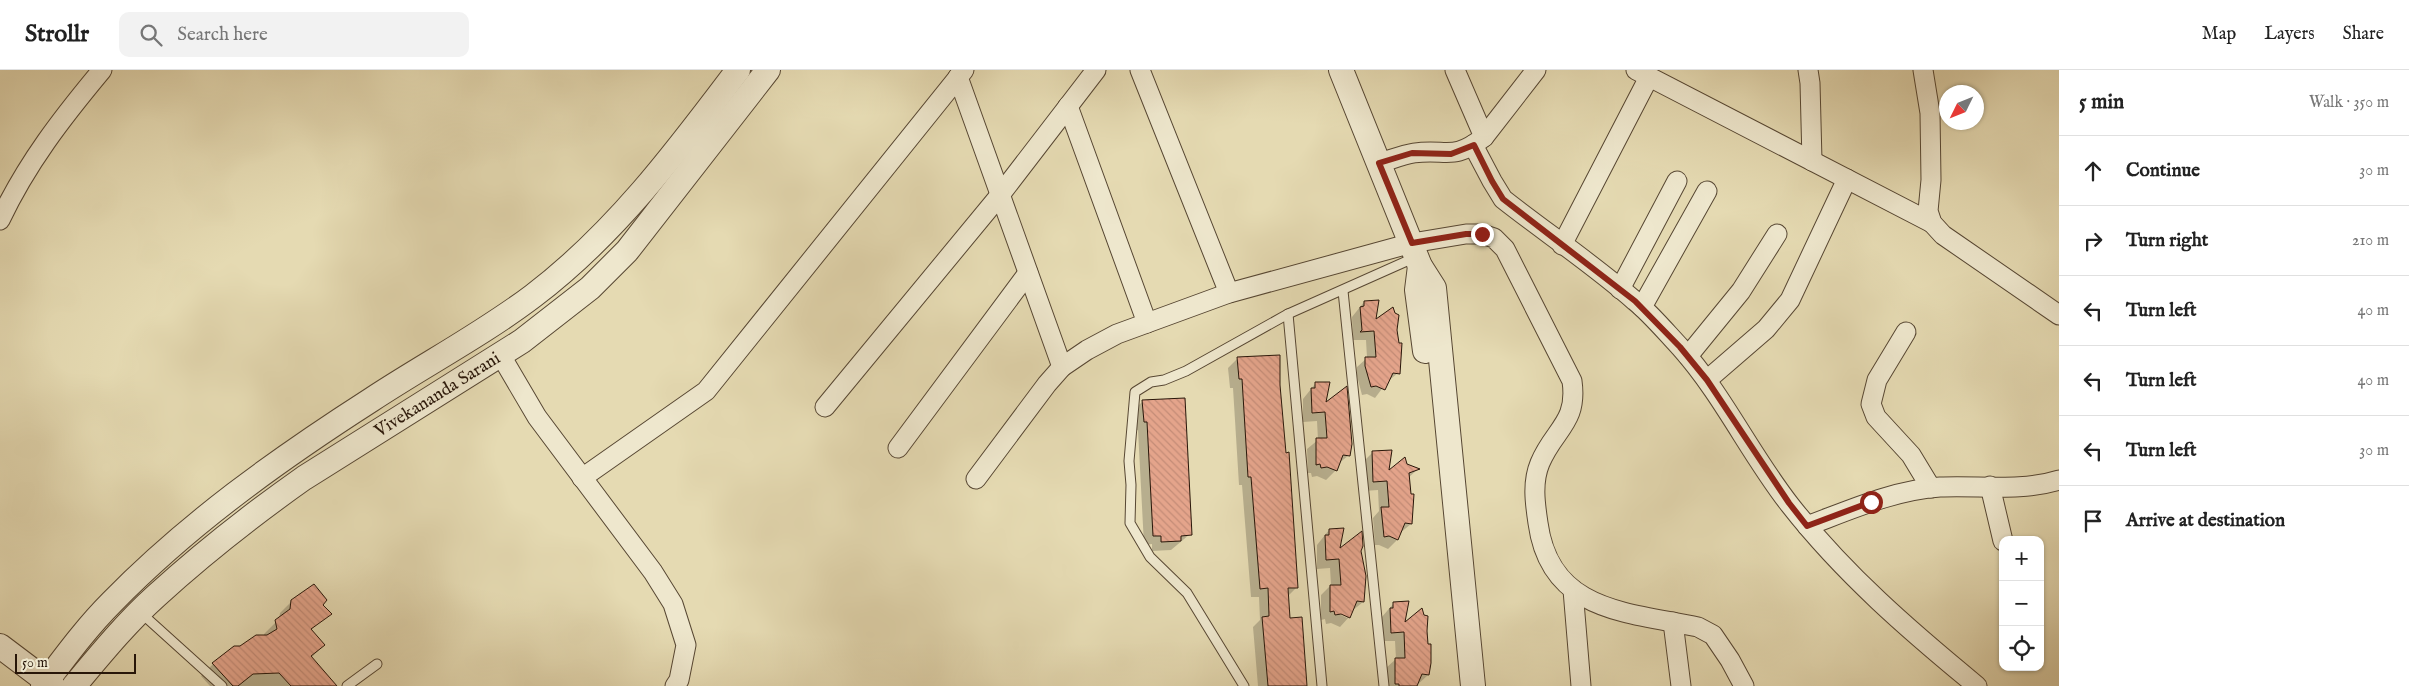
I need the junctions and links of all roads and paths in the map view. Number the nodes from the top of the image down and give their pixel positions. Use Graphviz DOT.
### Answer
graph roads {
  1 [pos="102,70"];
  2 [pos="738,70"];
  3 [pos="768,70"];
  4 [pos="1096,70"];
  5 [pos="1140,70"];
  6 [pos="1341,70"];
  7 [pos="1455,70"];
  8 [pos="1536,70"];
  9 [pos="1808,70"];
  10 [pos="1923,70"];
  11 [pos="1643,73"];
  12 [pos="961,74"];
  13 [pos="1068,106"];
  14 [pos="1479,141"];
  15 [pos="1812,161"];
  16 [pos="1379,163"];
  17 [pos="1847,179"];
  18 [pos="1677,181"];
  19 [pos="1707,191"];
  20 [pos="1000,195"];
  21 [pos="0,220"];
  22 [pos="1932,223"];
  23 [pos="1777,234"];
  24 [pos="1562,245"];
  25 [pos="1416,255"];
  26 [pos="1028,273"];
  27 [pos="1620,289"];
  28 [pos="1343,291"];
  29 [pos="1229,293"];
  30 [pos="1642,308"];
  31 [pos="1288,314"];
  32 [pos="2059,315"];
  33 [pos="1147,323"];
  34 [pos="1906,332"];
  35 [pos="1688,356"];
  36 [pos="492,359"];
  37 [pos="1062,367"];
  38 [pos="1707,380"];
  39 [pos="825,407"];
  40 [pos="898,448"];
  41 [pos="582,478"];
  42 [pos="976,480"];
  43 [pos="2059,480"];
  44 [pos="1990,486"];
  45 [pos="1931,488"];
  46 [pos="1807,526"];
  47 [pos="2002,536"];
  48 [pos="1573,590"];
  49 [pos="140,612"];
  50 [pos="1673,622"];
  51 [pos="0,646"];
  52 [pos="377,664"];
  53 [pos="48,684"];
  54 [pos="74,686"];
  55 [pos="222,686"];
  56 [pos="347,686"];
  57 [pos="676,686"];
  58 [pos="1244,686"];
  59 [pos="1322,686"];
  60 [pos="1384,686"];
  61 [pos="1458,686"];
  62 [pos="1473,686"];
  63 [pos="1581,686"];
  64 [pos="1681,686"];
  65 [pos="1744,686"];
  66 [pos="1977,686"];
  1 -- 21 [label="street"];
  2 -- 53 [label="street, Vivekananda Sarani"];
  3 -- 36 [label="street, Vivekananda Sarani"];
  4 -- 13 [label="street"];
  5 -- 29 [label="street"];
  6 -- 16 [label="street"];
  7 -- 14 [label="street"];
  8 -- 14 [label="street"];
  9 -- 15 [label="street"];
  10 -- 22 [label="street"];
  11 -- 15 [label="street"];
  11 -- 24 [label="street"];
  12 -- 20 [label="street"];
  12 -- 41 [label="street"];
  13 -- 20 [label="street"];
  13 -- 33 [label="street"];
  14 -- 16 [label="street"];
  14 -- 24 [label="street"];
  15 -- 17 [label="street"];
  16 -- 25 [label="street"];
  17 -- 22 [label="street"];
  17 -- 38 [label="street"];
  18 -- 27 [label="street"];
  19 -- 30 [label="street"];
  20 -- 26 [label="street"];
  20 -- 39 [label="street"];
  22 -- 32 [label="street"];
  23 -- 35 [label="street"];
  24 -- 27 [label="street"];
  25 -- 28 [label="lane"];
  25 -- 29 [label="street"];
  25 -- 48 [label="street"];
  25 -- 61 [label="street"];
  25 -- 62 [label="street"];
  26 -- 37 [label="street"];
  26 -- 40 [label="street"];
  27 -- 30 [label="street"];
  28 -- 31 [label="lane"];
  28 -- 60 [label="lane"];
  29 -- 33 [label="street"];
  30 -- 35 [label="street"];
  31 -- 58 [label="lane"];
  31 -- 59 [label="lane"];
  33 -- 37 [label="street"];
  34 -- 45 [label="street"];
  35 -- 38 [label="street"];
  36 -- 41 [label="street"];
  36 -- 49 [label="street, Vivekananda Sarani"];
  37 -- 42 [label="street"];
  38 -- 46 [label="street"];
  41 -- 57 [label="street"];
  43 -- 44 [label="street"];
  44 -- 45 [label="street"];
  44 -- 47 [label="street"];
  45 -- 46 [label="street"];
  46 -- 66 [label="street"];
  48 -- 50 [label="street"];
  48 -- 63 [label="street"];
  49 -- 54 [label="street, Vivekananda Sarani"];
  49 -- 55 [label="lane"];
  50 -- 64 [label="street"];
  50 -- 65 [label="street"];
  51 -- 53 [label="street"];
  52 -- 56 [label="lane"];
}
